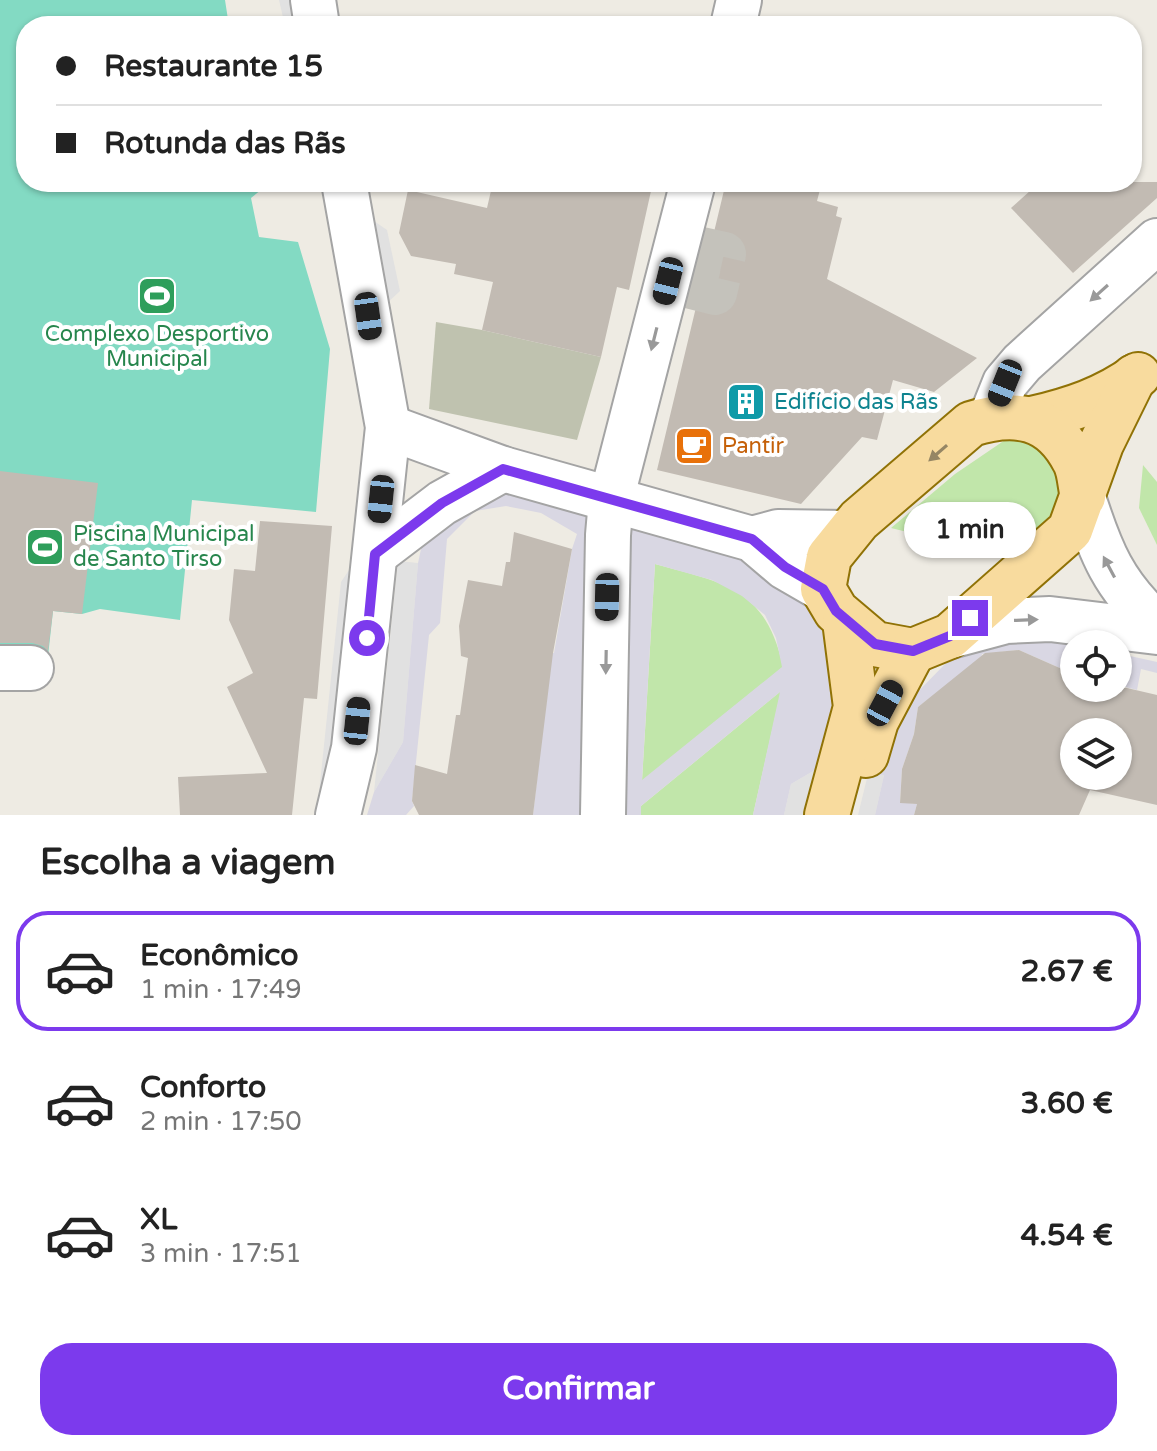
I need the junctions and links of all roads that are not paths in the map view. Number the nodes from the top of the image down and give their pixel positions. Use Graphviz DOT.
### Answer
graph roads {
  1 [pos="346,192"];
  2 [pos="692,192"];
  3 [pos="1157,241"];
  4 [pos="1146,370"];
  5 [pos="1011,418"];
  6 [pos="388,427"];
  7 [pos="503,469"];
  8 [pos="1083,497"];
  9 [pos="611,500"];
  10 [pos="847,533"];
  11 [pos="752,539"];
  12 [pos="375,554"];
  13 [pos="834,605"];
  14 [pos="1157,624"];
  15 [pos="1157,632"];
  16 [pos="931,643"];
  17 [pos="338,815"];
  18 [pos="603,815"];
  19 [pos="827,815"];
  20 [pos="850,815"];
  1 -- 6 [label="street"];
  2 -- 9 [label="street, one-way"];
  3 -- 5 [label="street, one-way"];
  4 -- 5 [label="main road"];
  4 -- 8 [label="main road"];
  5 -- 8 [label="main road"];
  5 -- 10 [label="main road, one-way"];
  6 -- 7 [label="street"];
  6 -- 12 [label="street"];
  7 -- 9 [label="street"];
  7 -- 12 [label="street"];
  14 -- 8 [label="street, one-way"];
  8 -- 16 [label="main road"];
  9 -- 11 [label="street"];
  9 -- 18 [label="street, one-way"];
  10 -- 11 [label="street"];
  10 -- 13 [label="main road"];
  11 -- 13 [label="street"];
  12 -- 17 [label="street"];
  13 -- 16 [label="main road"];
  13 -- 19 [label="main road"];
  16 -- 15 [label="street, one-way"];
  16 -- 20 [label="main road"];
}
